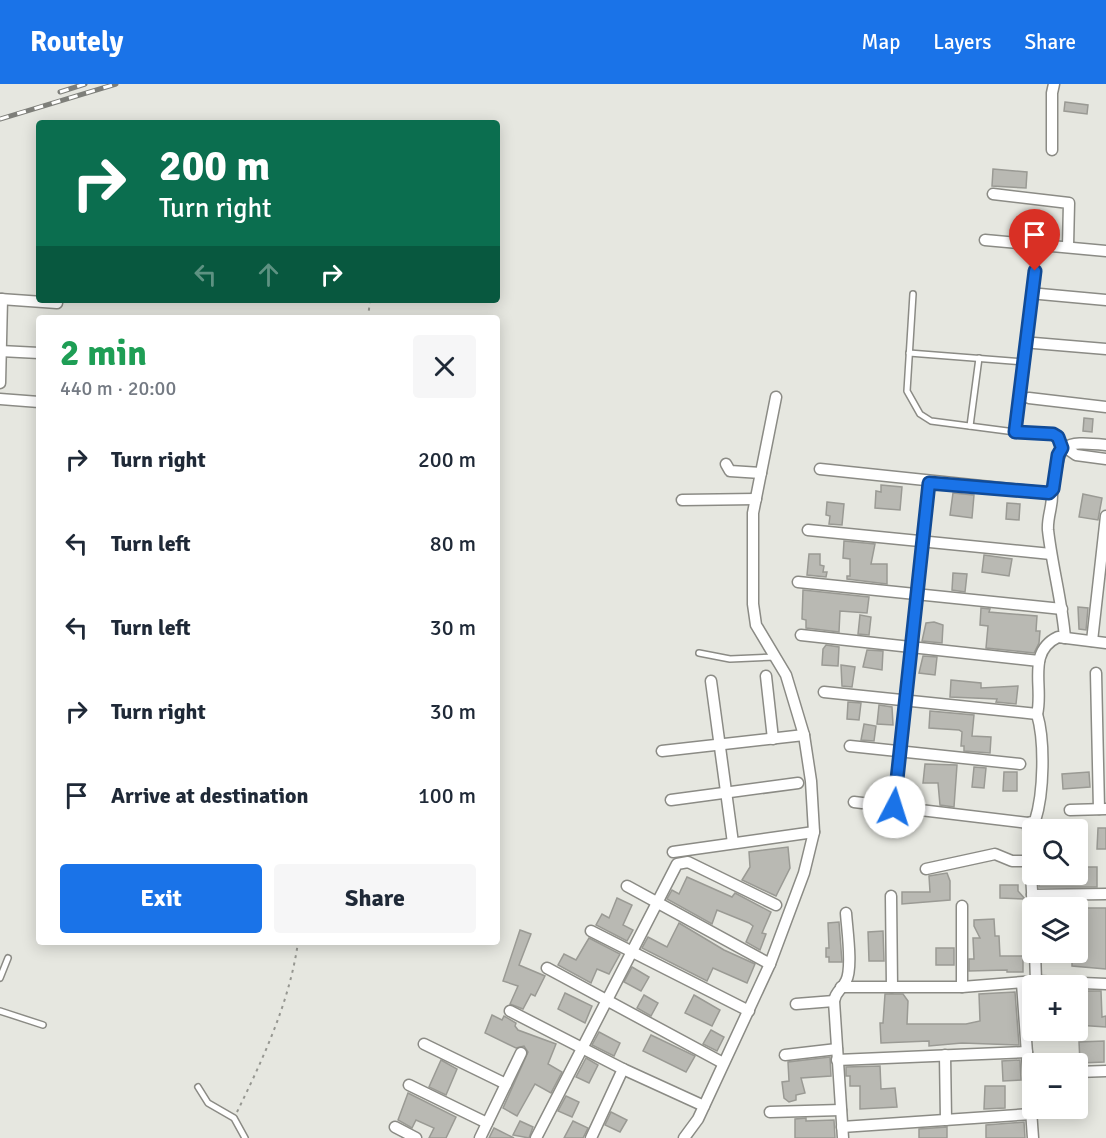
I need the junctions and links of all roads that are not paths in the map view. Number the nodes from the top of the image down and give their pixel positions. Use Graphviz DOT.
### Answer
graph roads {
  1 [pos="1054,84"];
  2 [pos="1052,150"];
  3 [pos="993,194"];
  4 [pos="985,240"];
  5 [pos="1068,246"];
  6 [pos="1106,251"];
  7 [pos="1035,271"];
  8 [pos="913,294"];
  9 [pos="1040,294"];
  10 [pos="1,299"];
  11 [pos="1106,300"];
  12 [pos="36,302"];
  13 [pos="1034,343"];
  14 [pos="1106,349"];
  15 [pos="1,351"];
  16 [pos="909,352"];
  17 [pos="36,353"];
  18 [pos="979,358"];
  19 [pos="1024,362"];
  20 [pos="0,384"];
  21 [pos="776,397"];
  22 [pos="1029,398"];
  23 [pos="0,399"];
  24 [pos="36,402"];
  25 [pos="1106,407"];
  26 [pos="970,426"];
  27 [pos="1015,432"];
  28 [pos="1106,444"];
  29 [pos="1064,448"];
  30 [pos="1106,459"];
  31 [pos="726,464"];
  32 [pos="819,469"];
  33 [pos="761,473"];
  34 [pos="929,483"];
  35 [pos="1052,492"];
  36 [pos="756,499"];
  37 [pos="682,500"];
  38 [pos="1106,516"];
  39 [pos="808,530"];
  40 [pos="923,540"];
  41 [pos="1051,554"];
  42 [pos="798,582"];
  43 [pos="916,592"];
  44 [pos="1062,609"];
  45 [pos="801,635"];
  46 [pos="1065,638"];
  47 [pos="1092,641"];
  48 [pos="1106,643"];
  49 [pos="911,646"];
  50 [pos="699,653"];
  51 [pos="775,657"];
  52 [pos="1039,661"];
  53 [pos="1096,673"];
  54 [pos="766,676"];
  55 [pos="711,681"];
  56 [pos="824,692"];
  57 [pos="903,699"];
  58 [pos="1037,714"];
  59 [pos="1101,722"];
  60 [pos="804,735"];
  61 [pos="773,739"];
  62 [pos="720,746"];
  63 [pos="850,746"];
  64 [pos="662,751"];
  65 [pos="899,751"];
  66 [pos="1020,764"];
  67 [pos="798,783"];
  68 [pos="727,793"];
  69 [pos="671,800"];
  70 [pos="854,802"];
  71 [pos="894,807"];
  72 [pos="1102,809"];
  73 [pos="1070,810"];
  74 [pos="1036,819"];
  75 [pos="1022,822"];
  76 [pos="814,832"];
  77 [pos="734,843"];
  78 [pos="673,852"];
  79 [pos="1022,864"];
  80 [pos="926,869"];
  81 [pos="1032,885"];
  82 [pos="627,886"];
  83 [pos="1106,894"];
  84 [pos="1032,895"];
  85 [pos="891,896"];
  86 [pos="656,904"];
  87 [pos="776,905"];
  88 [pos="962,906"];
  89 [pos="846,913"];
  90 [pos="591,931"];
  91 [pos="630,952"];
  92 [pos="8,958"];
  93 [pos="770,964"];
  94 [pos="547,968"];
  95 [pos="0,978"];
  96 [pos="1022,983"];
  97 [pos="1088,983"];
  98 [pos="1106,984"];
  99 [pos="841,987"];
  100 [pos="892,987"];
  101 [pos="962,987"];
  102 [pos="606,998"];
  103 [pos="834,1001"];
  104 [pos="796,1004"];
  105 [pos="0,1011"];
  106 [pos="510,1011"];
  107 [pos="749,1011"];
  108 [pos="43,1025"];
  109 [pos="1026,1041"];
  110 [pos="424,1044"];
  111 [pos="582,1047"];
  112 [pos="1027,1052"];
  113 [pos="521,1053"];
  114 [pos="784,1055"];
  115 [pos="837,1055"];
  116 [pos="945,1055"];
  117 [pos="723,1063"];
  118 [pos="623,1069"];
  119 [pos="1106,1071"];
  120 [pos="1088,1072"];
  121 [pos="506,1084"];
  122 [pos="409,1085"];
  123 [pos="198,1087"];
  124 [pos="704,1106"];
  125 [pos="841,1110"];
  126 [pos="770,1112"];
  127 [pos="1022,1115"];
  128 [pos="1031,1119"];
  129 [pos="946,1120"];
  130 [pos="487,1123"];
  131 [pos="395,1127"];
  132 [pos="843,1133"];
  133 [pos="245,1138"];
  134 [pos="416,1138"];
  135 [pos="480,1138"];
  136 [pos="536,1138"];
  137 [pos="591,1138"];
  138 [pos="684,1138"];
  139 [pos="1033,1138"];
  1 -- 2 [label="street"];
  3 -- 5 [label="street"];
  4 -- 5 [label="street"];
  5 -- 6 [label="street"];
  7 -- 19 [label="lane"];
  8 -- 16 [label="lane"];
  9 -- 11 [label="street"];
  10 -- 12 [label="street"];
  10 -- 15 [label="street"];
  13 -- 14 [label="street"];
  15 -- 17 [label="street"];
  15 -- 20 [label="street"];
  16 -- 18 [label="lane"];
  16 -- 26 [label="lane"];
  18 -- 19 [label="lane"];
  18 -- 26 [label="lane"];
  19 -- 27 [label="lane"];
  21 -- 33 [label="street"];
  22 -- 25 [label="street"];
  23 -- 24 [label="street"];
  26 -- 27 [label="lane"];
  27 -- 29 [label="lane"];
  28 -- 29 [label="street"];
  29 -- 30 [label="street"];
  29 -- 35 [label="street"];
  31 -- 33 [label="street"];
  32 -- 34 [label="street"];
  33 -- 36 [label="street"];
  34 -- 35 [label="street"];
  34 -- 40 [label="street"];
  35 -- 41 [label="street"];
  36 -- 37 [label="street"];
  36 -- 51 [label="street"];
  38 -- 47 [label="street"];
  39 -- 40 [label="street"];
  40 -- 41 [label="street"];
  40 -- 43 [label="street"];
  41 -- 44 [label="street"];
  42 -- 43 [label="street"];
  43 -- 44 [label="street"];
  43 -- 49 [label="street"];
  44 -- 46 [label="street"];
  45 -- 49 [label="street"];
  46 -- 47 [label="street"];
  46 -- 52 [label="street"];
  47 -- 48 [label="street"];
  49 -- 52 [label="street"];
  49 -- 57 [label="street"];
  50 -- 51 [label="lane"];
  51 -- 60 [label="street"];
  52 -- 58 [label="street"];
  53 -- 59 [label="street"];
  54 -- 61 [label="street"];
  55 -- 62 [label="street"];
  56 -- 57 [label="street"];
  57 -- 58 [label="street"];
  57 -- 65 [label="street"];
  58 -- 74 [label="street"];
  59 -- 72 [label="street"];
  60 -- 61 [label="street"];
  60 -- 76 [label="street"];
  61 -- 62 [label="street"];
  62 -- 64 [label="street"];
  62 -- 68 [label="street"];
  63 -- 65 [label="street"];
  65 -- 66 [label="street"];
  65 -- 71 [label="street"];
  67 -- 68 [label="street"];
  68 -- 69 [label="street"];
  68 -- 77 [label="street"];
  70 -- 71 [label="street"];
  71 -- 75 [label="street"];
  72 -- 73 [label="street"];
  76 -- 77 [label="street"];
  76 -- 93 [label="street"];
  77 -- 78 [label="street"];
  79 -- 80 [label="street"];
  81 -- 84 [label="street"];
  82 -- 86 [label="street"];
  83 -- 84 [label="street"];
  85 -- 100 [label="street"];
  86 -- 87 [label="street"];
  86 -- 91 [label="street"];
  86 -- 93 [label="street"];
  88 -- 101 [label="street"];
  89 -- 99 [label="street"];
  90 -- 91 [label="street"];
  91 -- 102 [label="street"];
  91 -- 107 [label="street"];
  92 -- 95 [label="lane"];
  93 -- 107 [label="street"];
  94 -- 102 [label="street"];
  96 -- 101 [label="street"];
  97 -- 98 [label="street"];
  99 -- 100 [label="street"];
  99 -- 103 [label="street"];
  100 -- 101 [label="street"];
  102 -- 111 [label="street"];
  102 -- 117 [label="street"];
  103 -- 104 [label="street"];
  103 -- 115 [label="street"];
  105 -- 108 [label="lane"];
  106 -- 111 [label="street"];
  107 -- 117 [label="street"];
  109 -- 112 [label="street"];
  110 -- 121 [label="street"];
  111 -- 118 [label="street"];
  111 -- 136 [label="street"];
  112 -- 116 [label="street"];
  113 -- 121 [label="street"];
  114 -- 115 [label="street"];
  115 -- 116 [label="street"];
  115 -- 125 [label="street"];
  116 -- 129 [label="street"];
  117 -- 124 [label="street"];
  118 -- 124 [label="street"];
  118 -- 137 [label="street"];
  119 -- 120 [label="street"];
  121 -- 130 [label="street"];
  122 -- 130 [label="street"];
  123 -- 133 [label="lane"];
  124 -- 138 [label="street"];
  125 -- 126 [label="street"];
  125 -- 132 [label="street"];
  127 -- 129 [label="street"];
  128 -- 139 [label="street"];
  129 -- 132 [label="street"];
  130 -- 135 [label="street"];
  131 -- 134 [label="street"];
}
